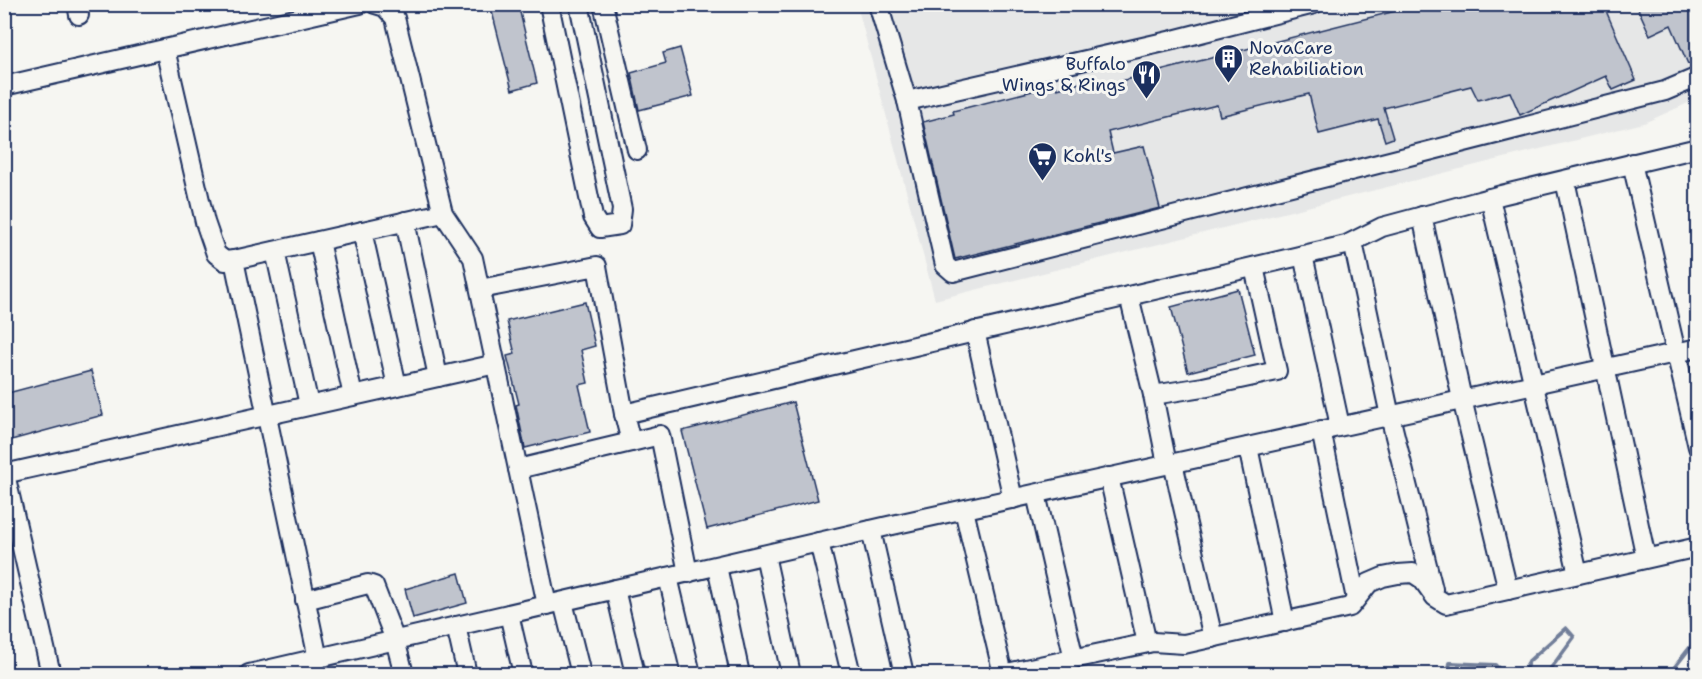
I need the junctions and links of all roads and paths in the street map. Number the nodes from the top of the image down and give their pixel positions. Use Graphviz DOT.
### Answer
graph roads {
  1 [pos="360,4"];
  2 [pos="375,4"];
  3 [pos="549,4"];
  4 [pos="579,4"];
  5 [pos="603,4"];
  6 [pos="878,4"];
  7 [pos="1314,4"];
  8 [pos="165,49"];
  9 [pos="1698,77"];
  10 [pos="4,86"];
  11 [pos="907,101"];
  12 [pos="1698,148"];
  13 [pos="637,150"];
  14 [pos="1632,164"];
  15 [pos="1565,180"];
  16 [pos="1490,198"];
  17 [pos="443,213"];
  18 [pos="1422,216"];
  19 [pos="405,221"];
  20 [pos="362,231"];
  21 [pos="318,241"];
  22 [pos="1353,242"];
  23 [pos="275,251"];
  24 [pos="1303,255"];
  25 [pos="234,261"];
  26 [pos="1254,267"];
  27 [pos="480,289"];
  28 [pos="1129,296"];
  29 [pos="975,332"];
  30 [pos="1698,348"];
  31 [pos="1675,352"];
  32 [pos="496,364"];
  33 [pos="1605,368"];
  34 [pos="438,377"];
  35 [pos="1533,384"];
  36 [pos="397,386"];
  37 [pos="1152,395"];
  38 [pos="353,396"];
  39 [pos="1462,399"];
  40 [pos="309,405"];
  41 [pos="624,414"];
  42 [pos="267,415"];
  43 [pos="1390,416"];
  44 [pos="1340,426"];
  45 [pos="1321,430"];
  46 [pos="631,442"];
  47 [pos="1248,447"];
  48 [pos="1698,447"];
  49 [pos="1170,464"];
  50 [pos="518,469"];
  51 [pos="5,474"];
  52 [pos="1109,477"];
  53 [pos="1036,494"];
  54 [pos="1013,499"];
  55 [pos="964,510"];
  56 [pos="871,530"];
  57 [pos="819,542"];
  58 [pos="1698,547"];
  59 [pos="765,555"];
  60 [pos="1646,558"];
  61 [pos="717,566"];
  62 [pos="688,573"];
  63 [pos="1578,574"];
  64 [pos="668,577"];
  65 [pos="615,589"];
  66 [pos="1508,590"];
  67 [pos="1435,597"];
  68 [pos="1356,599"];
  69 [pos="306,600"];
  70 [pos="555,603"];
  71 [pos="509,614"];
  72 [pos="1285,622"];
  73 [pos="456,626"];
  74 [pos="1213,638"];
  75 [pos="395,640"];
  76 [pos="1146,643"];
  77 [pos="1074,659"];
  78 [pos="307,665"];
  79 [pos="1002,674"];
  80 [pos="51,675"];
  81 [pos="249,675"];
  82 [pos="404,675"];
  83 [pos="467,675"];
  84 [pos="522,675"];
  85 [pos="581,675"];
  86 [pos="635,675"];
  87 [pos="691,675"];
  88 [pos="740,675"];
  89 [pos="791,675"];
  90 [pos="851,675"];
  91 [pos="904,675"];
  1 -- 8 [label="lane"];
  2 -- 17 [label="lane"];
  3 -- 4 [label="lane"];
  5 -- 13 [label="lane"];
  6 -- 11 [label="lane"];
  7 -- 11 [label="lane"];
  8 -- 10 [label="lane"];
  8 -- 25 [label="lane"];
  9 -- 11 [label="lane"];
  12 -- 14 [label="lane"];
  14 -- 15 [label="lane"];
  14 -- 31 [label="lane"];
  15 -- 16 [label="lane"];
  15 -- 33 [label="lane"];
  16 -- 18 [label="lane"];
  16 -- 35 [label="lane"];
  17 -- 19 [label="lane"];
  17 -- 27 [label="lane"];
  18 -- 22 [label="lane"];
  18 -- 39 [label="lane"];
  19 -- 20 [label="lane"];
  19 -- 34 [label="lane"];
  20 -- 21 [label="lane"];
  20 -- 36 [label="lane"];
  21 -- 23 [label="lane"];
  21 -- 38 [label="lane"];
  22 -- 24 [label="lane"];
  22 -- 43 [label="lane"];
  23 -- 25 [label="lane"];
  23 -- 40 [label="lane"];
  24 -- 26 [label="lane"];
  24 -- 44 [label="lane"];
  25 -- 42 [label="lane"];
  26 -- 28 [label="lane"];
  26 -- 37 [label="lane"];
  27 -- 32 [label="lane"];
  27 -- 41 [label="lane"];
  28 -- 29 [label="lane"];
  28 -- 37 [label="lane"];
  29 -- 41 [label="lane"];
  29 -- 54 [label="lane"];
  30 -- 31 [label="lane"];
  31 -- 33 [label="lane"];
  31 -- 48 [label="lane"];
  32 -- 34 [label="lane"];
  32 -- 50 [label="lane"];
  33 -- 35 [label="lane"];
  33 -- 60 [label="lane"];
  34 -- 36 [label="lane"];
  35 -- 39 [label="lane"];
  35 -- 63 [label="lane"];
  36 -- 38 [label="lane"];
  37 -- 49 [label="lane"];
  38 -- 40 [label="lane"];
  39 -- 43 [label="lane"];
  39 -- 66 [label="lane"];
  40 -- 42 [label="lane"];
  41 -- 46 [label="lane"];
  42 -- 51 [label="lane"];
  42 -- 69 [label="lane"];
  43 -- 44 [label="lane"];
  43 -- 67 [label="lane"];
  44 -- 45 [label="lane"];
  45 -- 47 [label="lane"];
  45 -- 68 [label="lane"];
  46 -- 50 [label="lane"];
  46 -- 62 [label="lane"];
  47 -- 49 [label="lane"];
  47 -- 72 [label="lane"];
  49 -- 52 [label="lane"];
  49 -- 74 [label="lane"];
  50 -- 70 [label="lane"];
  51 -- 80 [label="lane"];
  52 -- 53 [label="lane"];
  52 -- 76 [label="lane"];
  53 -- 54 [label="lane"];
  53 -- 77 [label="lane"];
  54 -- 55 [label="lane"];
  55 -- 56 [label="lane"];
  55 -- 79 [label="lane"];
  56 -- 57 [label="lane"];
  56 -- 91 [label="lane"];
  57 -- 59 [label="lane"];
  57 -- 90 [label="lane"];
  58 -- 60 [label="lane"];
  59 -- 61 [label="lane"];
  59 -- 89 [label="lane"];
  60 -- 63 [label="lane"];
  61 -- 62 [label="lane"];
  61 -- 88 [label="lane"];
  62 -- 64 [label="lane"];
  63 -- 66 [label="lane"];
  64 -- 65 [label="lane"];
  64 -- 87 [label="lane"];
  65 -- 70 [label="lane"];
  65 -- 86 [label="lane"];
  66 -- 67 [label="lane"];
  67 -- 68 [label="lane"];
  68 -- 72 [label="lane"];
  69 -- 75 [label="lane"];
  69 -- 78 [label="lane"];
  70 -- 71 [label="lane"];
  70 -- 85 [label="lane"];
  71 -- 73 [label="lane"];
  71 -- 84 [label="lane"];
  72 -- 74 [label="lane"];
  73 -- 75 [label="lane"];
  73 -- 83 [label="lane"];
  74 -- 76 [label="lane"];
  75 -- 78 [label="lane"];
  75 -- 82 [label="lane"];
  76 -- 77 [label="lane"];
  77 -- 79 [label="lane"];
  78 -- 81 [label="lane"];
}
